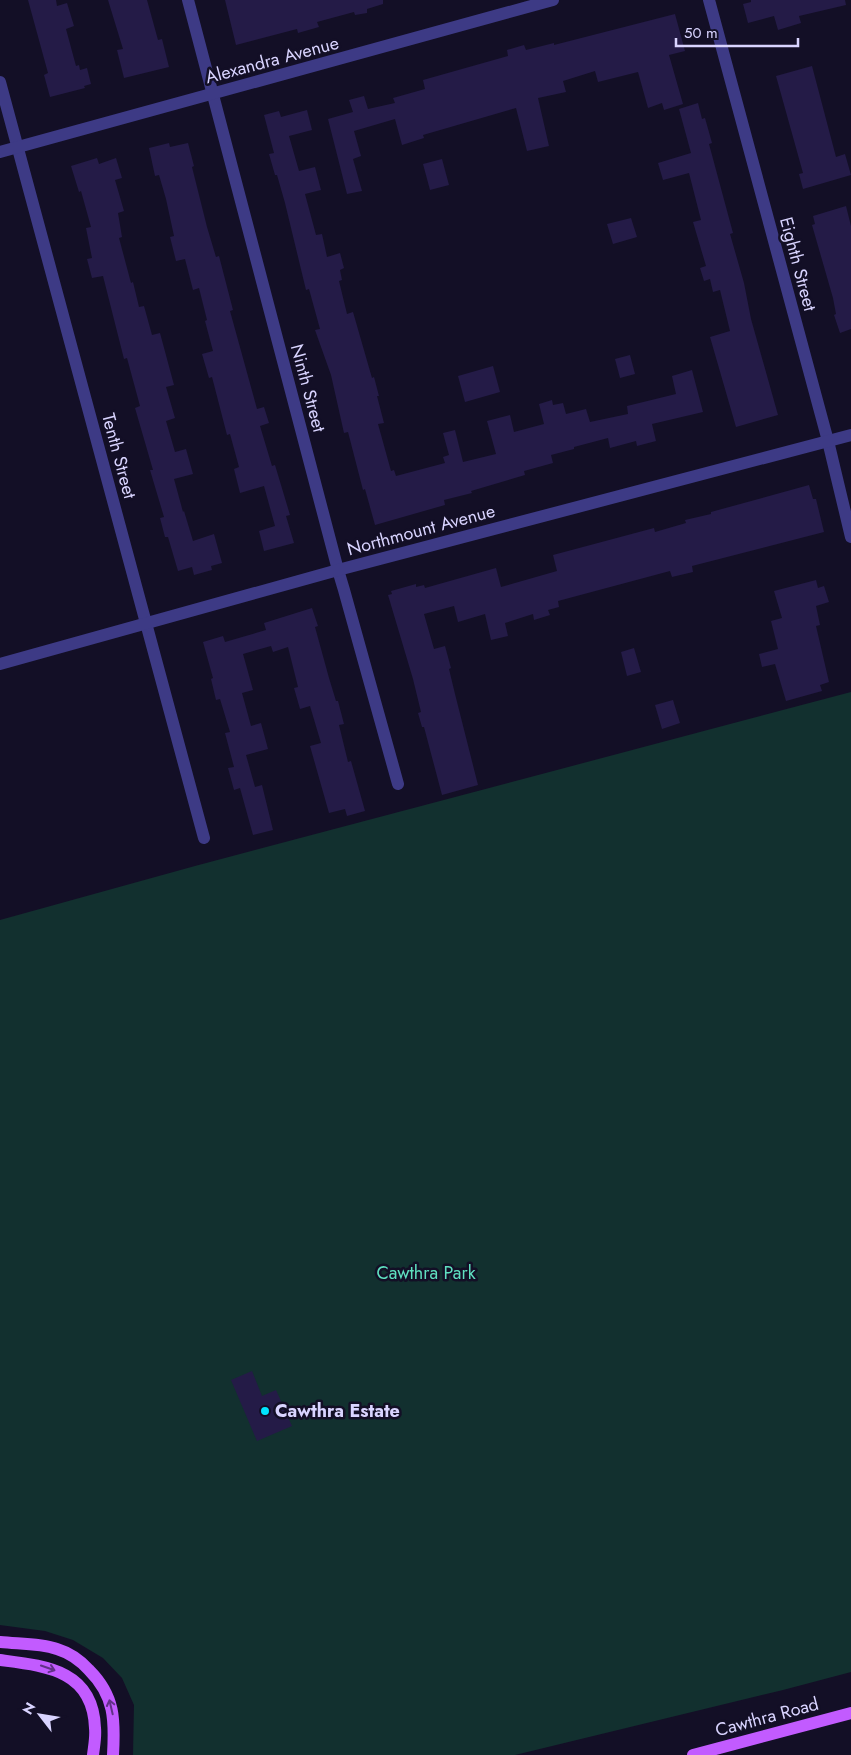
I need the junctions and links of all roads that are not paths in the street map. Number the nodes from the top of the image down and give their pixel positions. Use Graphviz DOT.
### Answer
graph roads {
  1 [pos="188,0"];
  2 [pos="553,0"];
  3 [pos="709,0"];
  4 [pos="0,82"];
  5 [pos="212,94"];
  6 [pos="18,148"];
  7 [pos="0,152"];
  8 [pos="851,435"];
  9 [pos="828,441"];
  10 [pos="851,537"];
  11 [pos="338,570"];
  12 [pos="146,624"];
  13 [pos="0,664"];
  14 [pos="398,784"];
  15 [pos="204,838"];
  16 [pos="0,1642"];
  17 [pos="0,1660"];
  18 [pos="851,1714"];
  19 [pos="93,1755"];
  20 [pos="113,1755"];
  21 [pos="693,1755"];
  1 -- 5 [label="street, Ninth Street"];
  2 -- 5 [label="street, Alexandra Avenue"];
  3 -- 9 [label="street, Eighth Street"];
  4 -- 6 [label="street, Tenth Street"];
  5 -- 6 [label="street, Alexandra Avenue"];
  5 -- 11 [label="street, Ninth Street"];
  6 -- 7 [label="street, Alexandra Avenue"];
  6 -- 12 [label="street, Tenth Street"];
  8 -- 9 [label="street, Northmount Avenue"];
  9 -- 10 [label="street, Eighth Street"];
  9 -- 11 [label="street, Northmount Avenue"];
  11 -- 12 [label="street, Northmount Avenue"];
  11 -- 14 [label="street, Ninth Street"];
  12 -- 13 [label="street, Northmount Avenue"];
  12 -- 15 [label="street, Tenth Street"];
  20 -- 16 [label="main road, one-way"];
  17 -- 19 [label="main road, one-way"];
  18 -- 21 [label="main road, Cawthra Road"];
}
